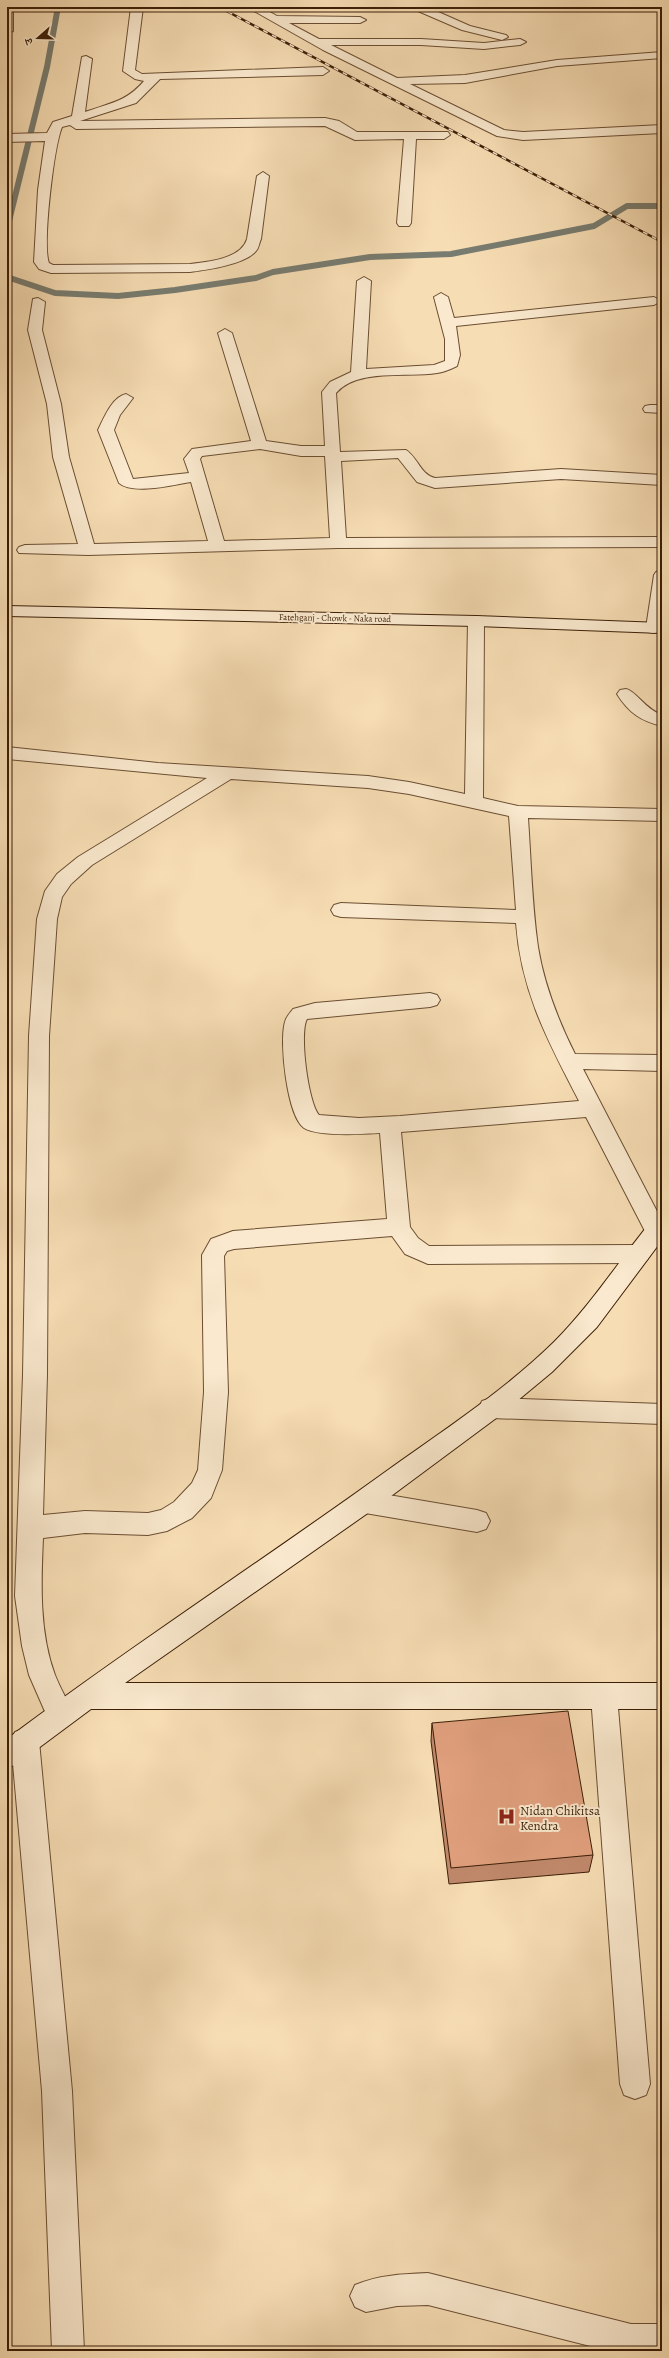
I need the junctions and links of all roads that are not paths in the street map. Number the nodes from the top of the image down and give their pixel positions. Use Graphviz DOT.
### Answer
graph roads {
  1 [pos="137,7"];
  2 [pos="253,7"];
  3 [pos="7,8"];
  4 [pos="422,9"];
  5 [pos="275,19"];
  6 [pos="360,20"];
  7 [pos="7,31"];
  8 [pos="317,42"];
  9 [pos="520,42"];
  10 [pos="662,55"];
  11 [pos="86,58"];
  12 [pos="548,65"];
  13 [pos="323,71"];
  14 [pos="152,78"];
  15 [pos="394,81"];
  16 [pos="78,117"];
  17 [pos="662,130"];
  18 [pos="54,131"];
  19 [pos="444,135"];
  20 [pos="410,136"];
  21 [pos="7,138"];
  22 [pos="263,176"];
  23 [pos="404,223"];
  24 [pos="364,281"];
  25 [pos="441,298"];
  26 [pos="654,301"];
  27 [pos="38,302"];
  28 [pos="448,323"];
  29 [pos="225,333"];
  30 [pos="358,374"];
  31 [pos="126,398"];
  32 [pos="260,444"];
  33 [pos="333,454"];
  34 [pos="198,477"];
  35 [pos="662,480"];
  36 [pos="662,542"];
  37 [pos="338,543"];
  38 [pos="218,546"];
  39 [pos="25,550"];
  40 [pos="88,550"];
  41 [pos="662,575"];
  42 [pos="7,611"];
  43 [pos="476,621"];
  44 [pos="658,628"];
  45 [pos="626,694"];
  46 [pos="662,721"];
  47 [pos="7,753"];
  48 [pos="230,772"];
  49 [pos="474,803"];
  50 [pos="518,812"];
  51 [pos="662,815"];
  52 [pos="342,910"];
  53 [pos="526,917"];
  54 [pos="430,1000"];
  55 [pos="569,1061"];
  56 [pos="662,1063"];
  57 [pos="593,1108"];
  58 [pos="390,1124"];
  59 [pos="399,1227"];
  60 [pos="659,1227"];
  61 [pos="639,1254"];
  62 [pos="491,1408"];
  63 [pos="662,1414"];
  64 [pos="365,1502"];
  65 [pos="477,1521"];
  66 [pos="30,1528"];
  67 [pos="84,1696"];
  68 [pos="604,1696"];
  69 [pos="662,1696"];
  70 [pos="60,1714"];
  71 [pos="16,1748"];
  72 [pos="635,2084"];
  73 [pos="366,2296"];
  74 [pos="662,2340"];
  75 [pos="68,2351"];
  1 -- 14 [label="street"];
  2 -- 5 [label="street"];
  3 -- 7 [label="street"];
  4 -- 9 [label="street"];
  5 -- 6 [label="street"];
  5 -- 8 [label="street"];
  8 -- 9 [label="street"];
  8 -- 15 [label="street"];
  9 -- 12 [label="street"];
  10 -- 12 [label="street"];
  11 -- 16 [label="street"];
  12 -- 15 [label="street"];
  13 -- 14 [label="street"];
  14 -- 16 [label="street"];
  15 -- 17 [label="street"];
  16 -- 18 [label="street"];
  18 -- 20 [label="street"];
  18 -- 21 [label="street"];
  18 -- 22 [label="street"];
  19 -- 20 [label="street"];
  20 -- 23 [label="street"];
  24 -- 30 [label="street"];
  25 -- 28 [label="street"];
  26 -- 28 [label="street"];
  27 -- 40 [label="street"];
  28 -- 30 [label="street"];
  29 -- 32 [label="street"];
  30 -- 33 [label="street"];
  31 -- 34 [label="street"];
  32 -- 33 [label="street"];
  32 -- 34 [label="street"];
  33 -- 35 [label="street"];
  33 -- 37 [label="street"];
  34 -- 38 [label="street"];
  36 -- 37 [label="street"];
  37 -- 38 [label="street"];
  38 -- 40 [label="street"];
  39 -- 40 [label="street"];
  41 -- 44 [label="street"];
  42 -- 43 [label="street, Fatehganj - Chowk - Naka road"];
  43 -- 44 [label="street, Fatehganj - Chowk - Naka road"];
  43 -- 49 [label="street"];
  45 -- 46 [label="street"];
  47 -- 48 [label="street"];
  48 -- 49 [label="street"];
  48 -- 66 [label="street"];
  49 -- 50 [label="street"];
  50 -- 51 [label="street"];
  50 -- 53 [label="street"];
  52 -- 53 [label="street"];
  53 -- 55 [label="street"];
  54 -- 58 [label="street"];
  55 -- 56 [label="street"];
  55 -- 57 [label="street"];
  57 -- 58 [label="street"];
  57 -- 60 [label="street"];
  58 -- 59 [label="street"];
  59 -- 61 [label="street"];
  59 -- 66 [label="street"];
  60 -- 61 [label="street"];
  61 -- 62 [label="street"];
  62 -- 63 [label="street"];
  62 -- 64 [label="street"];
  64 -- 65 [label="street"];
  64 -- 67 [label="street"];
  66 -- 70 [label="street"];
  67 -- 68 [label="street"];
  67 -- 70 [label="street"];
  68 -- 69 [label="street"];
  68 -- 72 [label="street"];
  70 -- 71 [label="street"];
  71 -- 75 [label="street"];
  73 -- 74 [label="street"];
}
